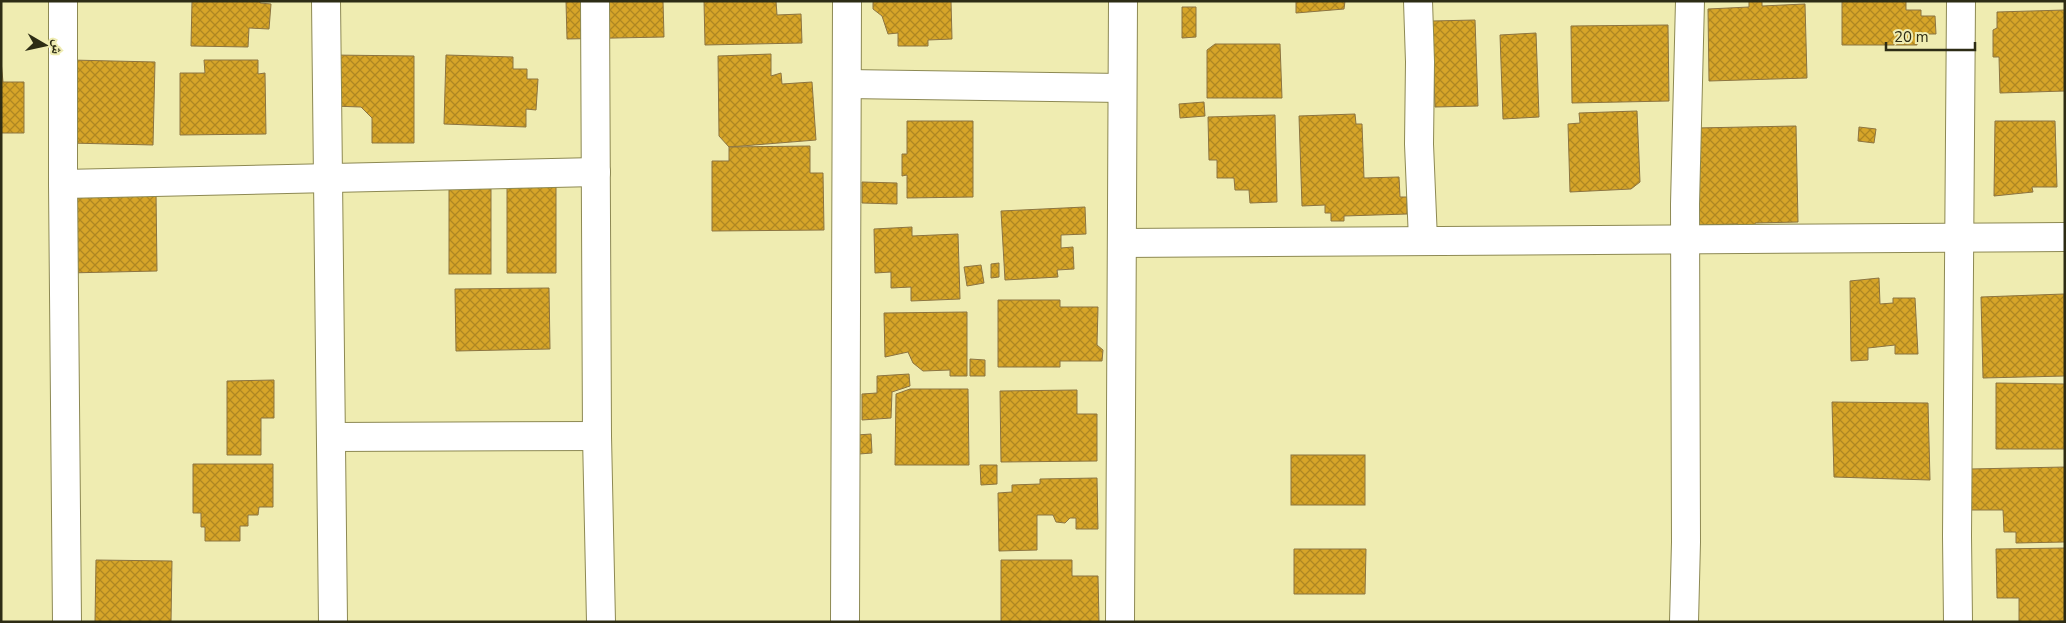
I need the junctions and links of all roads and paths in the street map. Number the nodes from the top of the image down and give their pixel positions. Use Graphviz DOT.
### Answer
graph roads {
  1 [pos="63,1"];
  2 [pos="326,1"];
  3 [pos="596,1"];
  4 [pos="847,1"];
  5 [pos="1123,1"];
  6 [pos="1418,1"];
  7 [pos="1690,1"];
  8 [pos="1961,1"];
  9 [pos="847,84"];
  10 [pos="1122,88"];
  11 [pos="596,172"];
  12 [pos="329,178"];
  13 [pos="63,184"];
  14 [pos="2065,237"];
  15 [pos="1959,238"];
  16 [pos="1423,240"];
  17 [pos="1685,240"];
  18 [pos="1122,242"];
  19 [pos="597,436"];
  20 [pos="332,437"];
  21 [pos="67,622"];
  22 [pos="333,622"];
  23 [pos="601,622"];
  24 [pos="845,622"];
  25 [pos="1120,622"];
  26 [pos="1684,622"];
  27 [pos="1958,622"];
  1 -- 13 [label="street"];
  2 -- 12 [label="street"];
  3 -- 11 [label="street"];
  4 -- 9 [label="street"];
  5 -- 10 [label="street"];
  6 -- 16 [label="street"];
  7 -- 17 [label="street"];
  8 -- 15 [label="street"];
  9 -- 10 [label="street"];
  9 -- 24 [label="street"];
  10 -- 18 [label="street"];
  11 -- 12 [label="street"];
  11 -- 19 [label="street"];
  12 -- 13 [label="street"];
  12 -- 20 [label="street"];
  13 -- 21 [label="street"];
  14 -- 15 [label="street"];
  15 -- 17 [label="street"];
  15 -- 27 [label="street"];
  16 -- 17 [label="street"];
  16 -- 18 [label="street"];
  17 -- 26 [label="street"];
  18 -- 25 [label="street"];
  19 -- 20 [label="street"];
  19 -- 23 [label="street"];
  20 -- 22 [label="street"];
}
